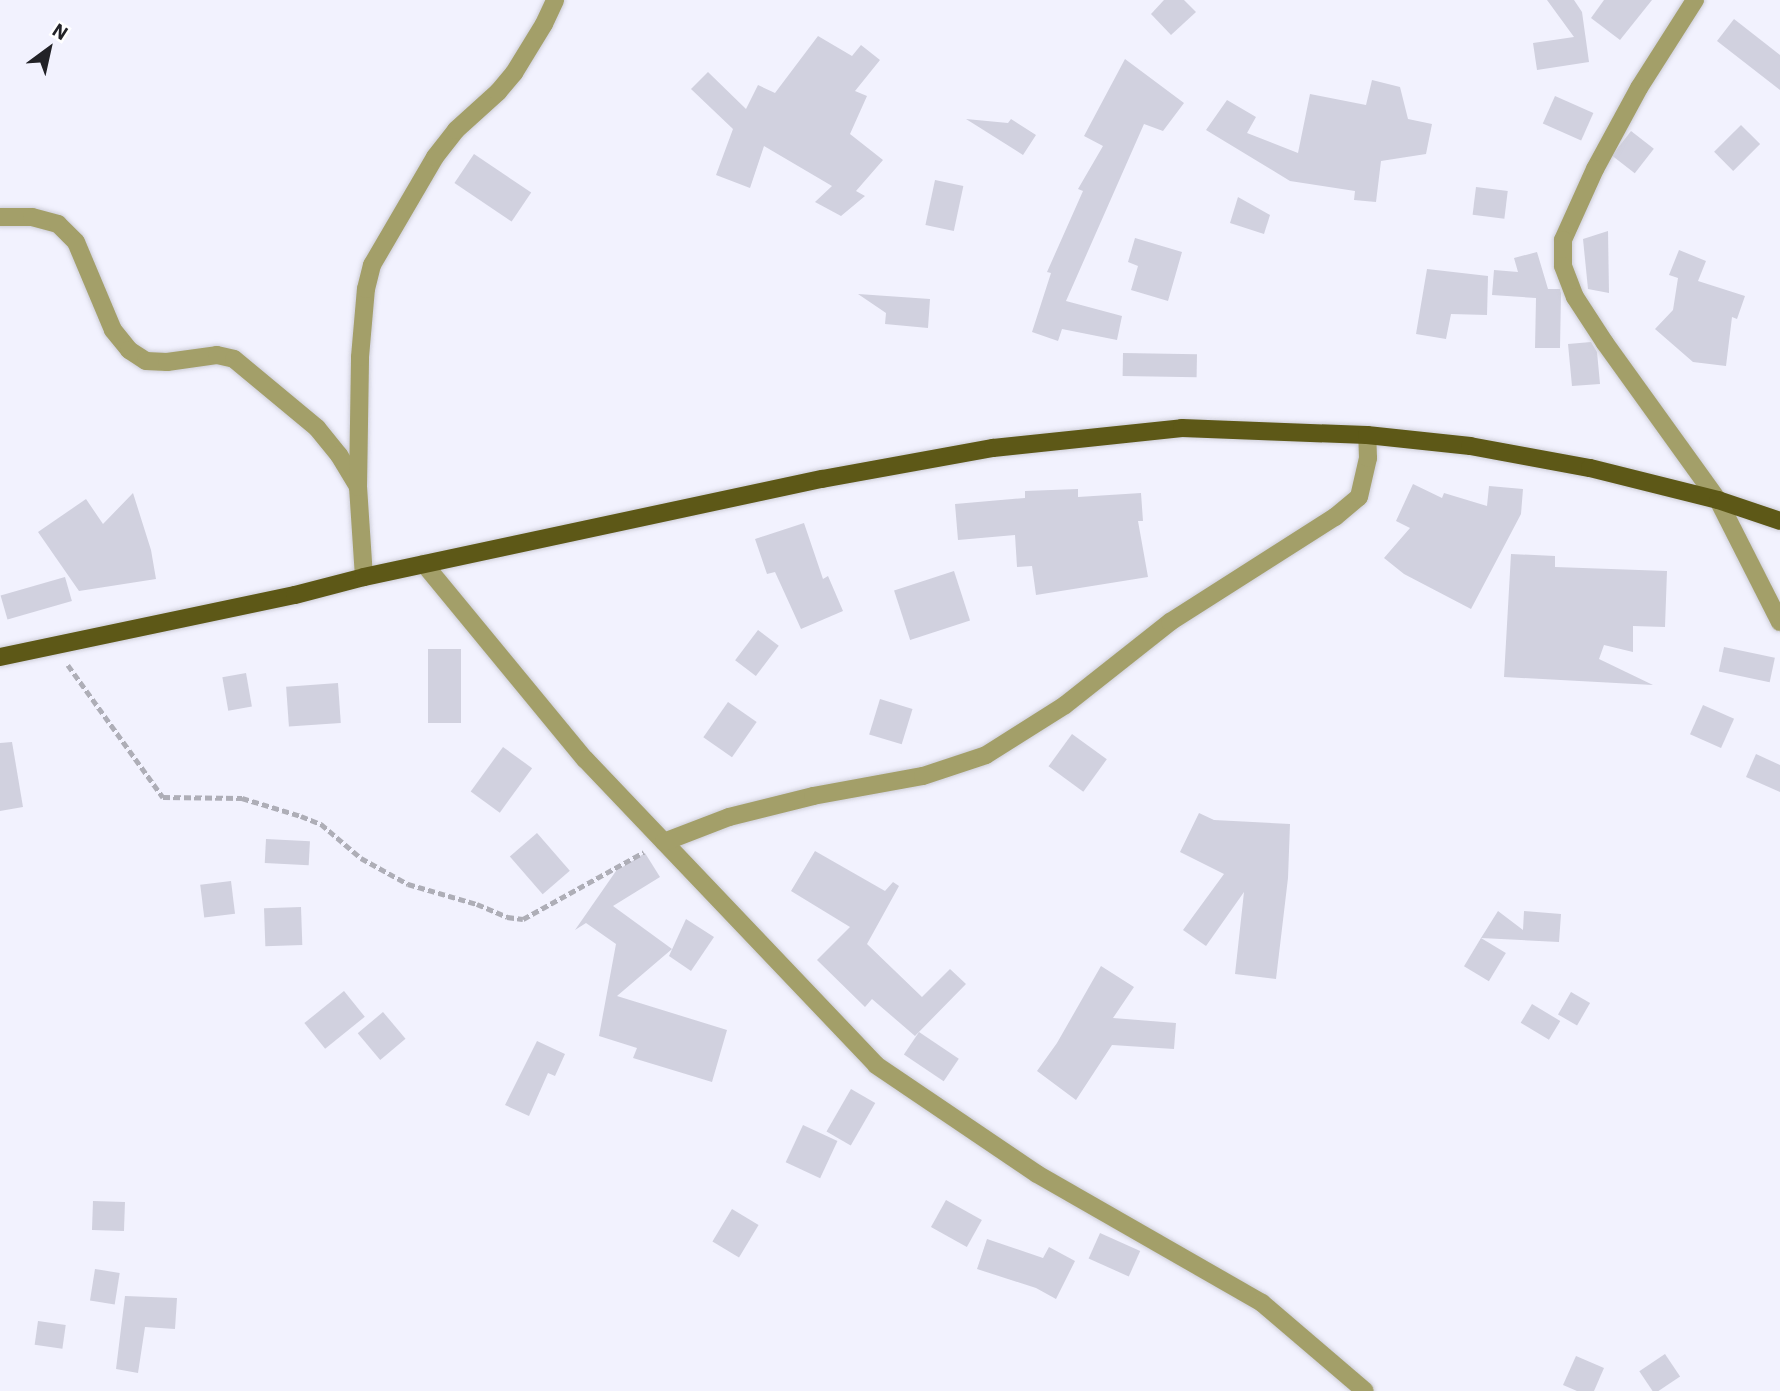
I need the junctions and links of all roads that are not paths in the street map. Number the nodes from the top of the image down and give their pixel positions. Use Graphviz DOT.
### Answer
graph roads {
  1 [pos="555,0"];
  2 [pos="1695,0"];
  3 [pos="0,217"];
  4 [pos="1367,435"];
  5 [pos="358,487"];
  6 [pos="1718,500"];
  7 [pos="1780,521"];
  8 [pos="424,564"];
  9 [pos="364,577"];
  10 [pos="1780,622"];
  11 [pos="0,657"];
  12 [pos="664,842"];
  13 [pos="1365,1391"];
  1 -- 5 [label="street"];
  2 -- 6 [label="street"];
  3 -- 5 [label="street"];
  4 -- 6 [label="main road"];
  4 -- 8 [label="main road"];
  4 -- 12 [label="street"];
  5 -- 9 [label="street"];
  6 -- 7 [label="main road"];
  6 -- 10 [label="street"];
  8 -- 9 [label="main road"];
  8 -- 12 [label="street"];
  9 -- 11 [label="main road"];
  12 -- 13 [label="street"];
}
